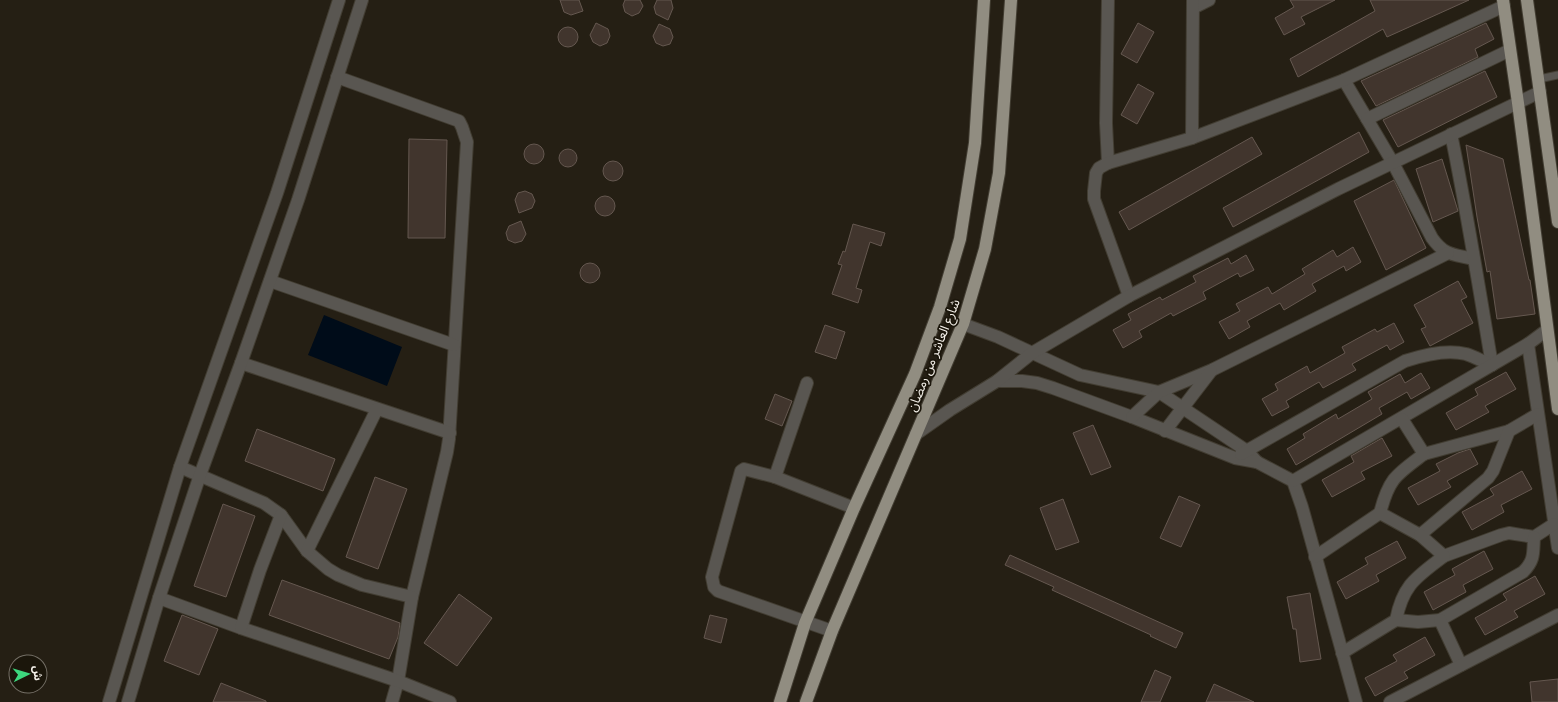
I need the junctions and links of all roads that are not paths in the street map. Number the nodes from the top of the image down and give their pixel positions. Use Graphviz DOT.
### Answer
graph roads {
  1 [pos="339,0"];
  2 [pos="362,0"];
  3 [pos="984,0"];
  4 [pos="1011,0"];
  5 [pos="1108,0"];
  6 [pos="1209,0"];
  7 [pos="1527,0"];
  8 [pos="1503,3"];
  9 [pos="1193,4"];
  10 [pos="1510,50"];
  11 [pos="1558,75"];
  12 [pos="337,77"];
  13 [pos="1539,79"];
  14 [pos="1344,80"];
  15 [pos="1540,92"];
  16 [pos="1518,103"];
  17 [pos="1367,119"];
  18 [pos="1451,134"];
  19 [pos="1192,138"];
  20 [pos="1108,163"];
  21 [pos="1393,163"];
  22 [pos="1558,222"];
  23 [pos="1448,253"];
  24 [pos="1473,259"];
  25 [pos="270,281"];
  26 [pos="1129,296"];
  27 [pos="963,324"];
  28 [pos="1548,330"];
  29 [pos="1528,344"];
  30 [pos="454,345"];
  31 [pos="1032,353"];
  32 [pos="241,363"];
  33 [pos="1492,365"];
  34 [pos="1212,370"];
  35 [pos="997,381"];
  36 [pos="807,383"];
  37 [pos="1159,392"];
  38 [pos="1182,408"];
  39 [pos="377,409"];
  40 [pos="1558,409"];
  41 [pos="1538,414"];
  42 [pos="1132,417"];
  43 [pos="1402,419"];
  44 [pos="1165,431"];
  45 [pos="1509,431"];
  46 [pos="450,433"];
  47 [pos="916,434"];
  48 [pos="1247,451"];
  49 [pos="1424,454"];
  50 [pos="1235,458"];
  51 [pos="1257,462"];
  52 [pos="180,467"];
  53 [pos="200,476"];
  54 [pos="775,477"];
  55 [pos="1293,481"];
  56 [pos="854,508"];
  57 [pos="1380,513"];
  58 [pos="281,515"];
  59 [pos="1554,524"];
  60 [pos="1420,535"];
  61 [pos="1534,537"];
  62 [pos="1558,548"];
  63 [pos="307,551"];
  64 [pos="1444,556"];
  65 [pos="1315,557"];
  66 [pos="412,597"];
  67 [pos="159,598"];
  68 [pos="1558,615"];
  69 [pos="1396,620"];
  70 [pos="1440,620"];
  71 [pos="805,623"];
  72 [pos="241,628"];
  73 [pos="832,632"];
  74 [pos="1342,653"];
  75 [pos="1461,666"];
  76 [pos="398,681"];
  77 [pos="109,702"];
  78 [pos="128,702"];
  79 [pos="392,702"];
  80 [pos="450,702"];
  81 [pos="780,702"];
  82 [pos="806,702"];
  83 [pos="1356,702"];
  84 [pos="1390,702"];
  1 -- 52 [label="street"];
  2 -- 12 [label="street"];
  3 -- 56 [label="main road, شارع العاشر من رمضان"];
  4 -- 27 [label="main road, شارع العاشر من رمضان"];
  5 -- 20 [label="street"];
  6 -- 9 [label="street"];
  7 -- 13 [label="main road"];
  8 -- 10 [label="main road"];
  8 -- 14 [label="street"];
  9 -- 19 [label="street"];
  10 -- 16 [label="main road"];
  10 -- 17 [label="street"];
  11 -- 13 [label="lane"];
  12 -- 25 [label="street"];
  12 -- 30 [label="street"];
  13 -- 15 [label="main road"];
  14 -- 17 [label="street"];
  14 -- 19 [label="street"];
  15 -- 16 [label="street"];
  15 -- 22 [label="main road"];
  16 -- 18 [label="street"];
  16 -- 28 [label="main road"];
  17 -- 21 [label="street"];
  18 -- 21 [label="street"];
  18 -- 24 [label="street"];
  19 -- 20 [label="street"];
  20 -- 26 [label="street"];
  21 -- 23 [label="street"];
  21 -- 26 [label="street"];
  23 -- 24 [label="street"];
  23 -- 34 [label="street"];
  24 -- 33 [label="street"];
  25 -- 30 [label="street"];
  25 -- 32 [label="street"];
  26 -- 31 [label="street"];
  27 -- 31 [label="street"];
  27 -- 47 [label="main road, شارع العاشر من رمضان"];
  28 -- 29 [label="street"];
  28 -- 40 [label="main road"];
  29 -- 33 [label="street"];
  29 -- 41 [label="street"];
  30 -- 46 [label="street"];
  31 -- 35 [label="street"];
  31 -- 37 [label="street"];
  32 -- 39 [label="street"];
  32 -- 53 [label="street"];
  33 -- 43 [label="street"];
  33 -- 48 [label="street"];
  34 -- 37 [label="street"];
  34 -- 38 [label="street"];
  35 -- 42 [label="street"];
  35 -- 47 [label="street"];
  36 -- 54 [label="street"];
  37 -- 38 [label="street"];
  37 -- 42 [label="street"];
  38 -- 44 [label="street"];
  38 -- 48 [label="street"];
  39 -- 46 [label="street"];
  39 -- 63 [label="street"];
  41 -- 45 [label="street"];
  41 -- 59 [label="street"];
  42 -- 44 [label="street"];
  43 -- 49 [label="street"];
  43 -- 55 [label="street"];
  44 -- 50 [label="street"];
  45 -- 49 [label="street"];
  45 -- 60 [label="street"];
  46 -- 66 [label="street"];
  47 -- 73 [label="main road, شارع العاشر من رمضان"];
  48 -- 50 [label="street"];
  48 -- 51 [label="street"];
  49 -- 57 [label="street"];
  50 -- 51 [label="street"];
  51 -- 55 [label="street"];
  52 -- 53 [label="street"];
  52 -- 77 [label="street"];
  53 -- 58 [label="street"];
  53 -- 67 [label="street"];
  54 -- 56 [label="street"];
  54 -- 71 [label="street"];
  55 -- 65 [label="street"];
  56 -- 71 [label="main road, شارع العاشر من رمضان"];
  57 -- 60 [label="street"];
  57 -- 65 [label="street"];
  58 -- 63 [label="street"];
  58 -- 72 [label="street"];
  59 -- 61 [label="street"];
  59 -- 62 [label="street"];
  60 -- 64 [label="street"];
  61 -- 64 [label="street"];
  61 -- 70 [label="street"];
  63 -- 66 [label="street"];
  64 -- 69 [label="street"];
  65 -- 74 [label="street"];
  66 -- 76 [label="street"];
  67 -- 72 [label="street"];
  67 -- 78 [label="street"];
  68 -- 75 [label="street"];
  69 -- 70 [label="street"];
  69 -- 74 [label="street"];
  70 -- 75 [label="street"];
  71 -- 73 [label="street"];
  71 -- 81 [label="main road, شارع العاشر من رمضان"];
  72 -- 76 [label="street"];
  73 -- 82 [label="main road, شارع العاشر من رمضان"];
  74 -- 83 [label="street"];
  75 -- 84 [label="street"];
  76 -- 79 [label="street"];
  76 -- 80 [label="street"];
}
